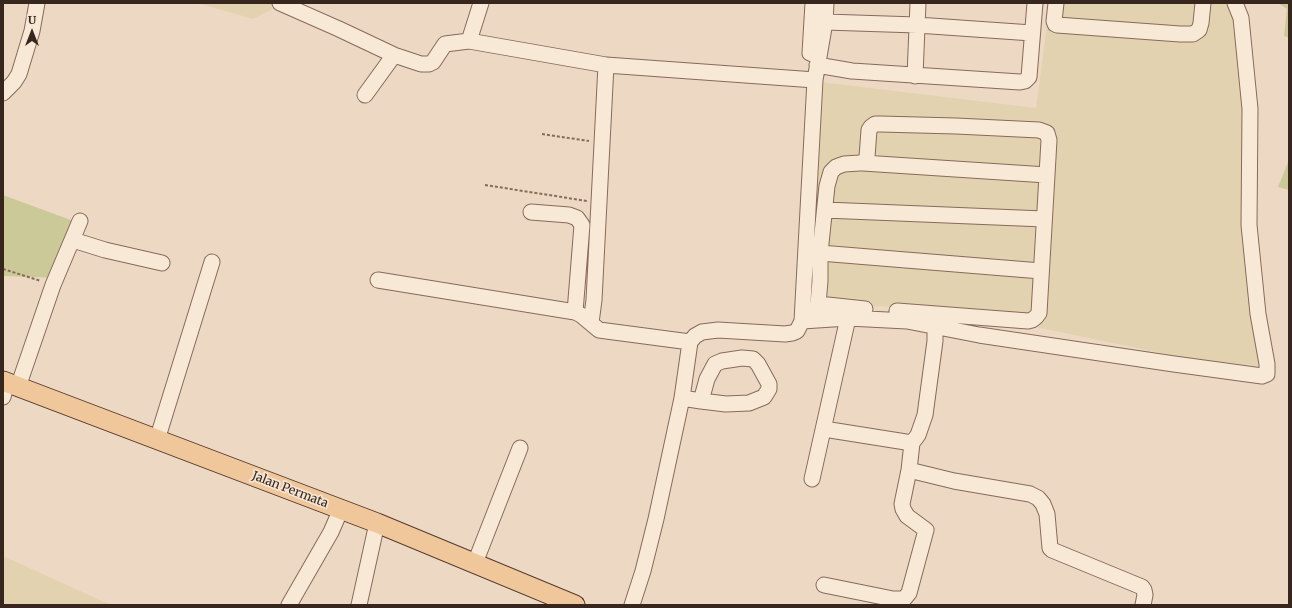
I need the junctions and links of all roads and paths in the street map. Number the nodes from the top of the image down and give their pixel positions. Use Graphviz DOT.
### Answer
graph roads {
  1 [pos="37,3"];
  2 [pos="280,3"];
  3 [pos="481,3"];
  4 [pos="813,3"];
  5 [pos="826,3"];
  6 [pos="918,3"];
  7 [pos="1035,3"];
  8 [pos="1056,3"];
  9 [pos="1203,3"];
  10 [pos="1235,3"];
  11 [pos="825,22"];
  12 [pos="917,25"];
  13 [pos="1032,33"];
  14 [pos="469,41"];
  15 [pos="394,55"];
  16 [pos="818,61"];
  17 [pos="606,65"];
  18 [pos="915,76"];
  19 [pos="815,80"];
  20 [pos="3,93"];
  21 [pos="365,95"];
  22 [pos="542,134"];
  23 [pos="602,143"];
  24 [pos="863,163"];
  25 [pos="1047,175"];
  26 [pos="485,185"];
  27 [pos="598,203"];
  28 [pos="825,210"];
  29 [pos="531,212"];
  30 [pos="1044,219"];
  31 [pos="80,222"];
  32 [pos="73,240"];
  33 [pos="820,253"];
  34 [pos="212,262"];
  35 [pos="162,263"];
  36 [pos="3,269"];
  37 [pos="1041,271"];
  38 [pos="378,280"];
  39 [pos="53,286"];
  40 [pos="818,304"];
  41 [pos="575,312"];
  42 [pos="848,318"];
  43 [pos="809,321"];
  44 [pos="591,323"];
  45 [pos="935,326"];
  46 [pos="690,342"];
  47 [pos="8,387"];
  48 [pos="682,398"];
  49 [pos="701,401"];
  50 [pos="824,429"];
  51 [pos="157,440"];
  52 [pos="912,443"];
  53 [pos="520,448"];
  54 [pos="909,470"];
  55 [pos="812,479"];
  56 [pos="341,509"];
  57 [pos="377,523"];
  58 [pos="475,563"];
  59 [pos="824,585"];
  60 [pos="289,605"];
  61 [pos="359,605"];
  62 [pos="576,605"];
  63 [pos="632,605"];
  64 [pos="1143,605"];
  1 -- 20 [label="street"];
  2 -- 15 [label="street"];
  3 -- 14 [label="street"];
  4 -- 16 [label="street"];
  5 -- 11 [label="street"];
  6 -- 12 [label="street"];
  7 -- 13 [label="street"];
  8 -- 9 [label="street"];
  10 -- 45 [label="street"];
  11 -- 12 [label="street"];
  11 -- 16 [label="street"];
  12 -- 13 [label="street"];
  12 -- 18 [label="street"];
  13 -- 18 [label="street"];
  14 -- 15 [label="street"];
  14 -- 17 [label="street"];
  15 -- 21 [label="street"];
  16 -- 18 [label="street"];
  16 -- 19 [label="street"];
  17 -- 19 [label="street"];
  17 -- 23 [label="street"];
  19 -- 43 [label="street"];
  22 -- 23 [label="path"];
  23 -- 27 [label="street"];
  24 -- 25 [label="street"];
  24 -- 25 [label="street"];
  24 -- 28 [label="street"];
  25 -- 30 [label="street"];
  26 -- 27 [label="path"];
  27 -- 44 [label="street"];
  28 -- 30 [label="street"];
  28 -- 33 [label="street"];
  29 -- 41 [label="street"];
  30 -- 37 [label="street"];
  31 -- 32 [label="street"];
  32 -- 35 [label="street"];
  32 -- 39 [label="street"];
  33 -- 37 [label="street"];
  33 -- 40 [label="street"];
  34 -- 51 [label="street"];
  36 -- 39 [label="path"];
  37 -- 40 [label="street"];
  38 -- 41 [label="street"];
  39 -- 47 [label="street"];
  40 -- 43 [label="street"];
  41 -- 44 [label="street"];
  42 -- 43 [label="street"];
  42 -- 45 [label="street"];
  42 -- 50 [label="street"];
  43 -- 46 [label="street"];
  44 -- 46 [label="street"];
  45 -- 52 [label="street"];
  46 -- 48 [label="street"];
  47 -- 51 [label="main road, Jalan Permata"];
  48 -- 49 [label="street"];
  48 -- 63 [label="street"];
  50 -- 52 [label="street"];
  50 -- 55 [label="street"];
  51 -- 56 [label="main road, Jalan Permata"];
  52 -- 54 [label="street"];
  53 -- 58 [label="street"];
  54 -- 59 [label="street"];
  54 -- 64 [label="street"];
  56 -- 57 [label="main road, Jalan Permata"];
  56 -- 60 [label="street"];
  57 -- 58 [label="main road, Jalan Permata"];
  57 -- 61 [label="street"];
  58 -- 62 [label="main road, Jalan Permata"];
}
